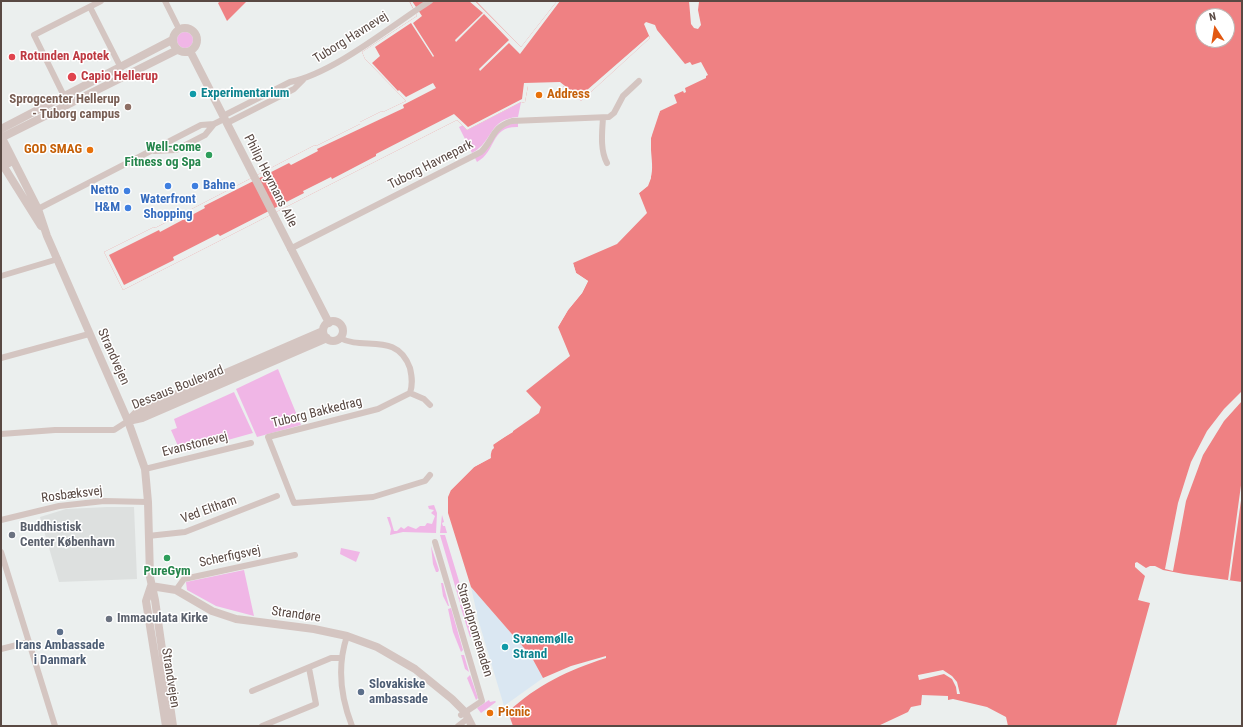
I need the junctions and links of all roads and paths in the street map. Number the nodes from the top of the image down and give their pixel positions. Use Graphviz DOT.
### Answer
graph roads {
  1 [pos="101,1"];
  2 [pos="164,1"];
  3 [pos="430,1"];
  4 [pos="90,7"];
  5 [pos="179,29"];
  6 [pos="172,40"];
  7 [pos="177,50"];
  8 [pos="190,51"];
  9 [pos="121,68"];
  10 [pos="639,81"];
  11 [pos="66,100"];
  12 [pos="603,118"];
  13 [pos="225,119"];
  14 [pos="214,124"];
  15 [pos="1,129"];
  16 [pos="1,137"];
  17 [pos="1,147"];
  18 [pos="153,151"];
  19 [pos="1,162"];
  20 [pos="607,163"];
  21 [pos="38,209"];
  22 [pos="47,236"];
  23 [pos="290,249"];
  24 [pos="58,259"];
  25 [pos="1,276"];
  26 [pos="328,322"];
  27 [pos="89,334"];
  28 [pos="325,335"];
  29 [pos="340,338"];
  30 [pos="1,358"];
  31 [pos="410,393"];
  32 [pos="430,405"];
  33 [pos="128,421"];
  34 [pos="1,434"];
  35 [pos="251,442"];
  36 [pos="145,469"];
  37 [pos="430,474"];
  38 [pos="277,496"];
  39 [pos="148,502"];
  40 [pos="1,520"];
  41 [pos="148,536"];
  42 [pos="434,542"];
  43 [pos="1,552"];
  44 [pos="295,554"];
  45 [pos="151,586"];
  46 [pos="176,590"];
  47 [pos="347,636"];
  48 [pos="29,642"];
  49 [pos="1,649"];
  50 [pos="342,658"];
  51 [pos="309,668"];
  52 [pos="252,691"];
  53 [pos="466,718"];
  54 [pos="55,726"];
  55 [pos="170,726"];
  56 [pos="262,726"];
  57 [pos="352,726"];
  58 [pos="458,726"];
  1 -- 4 [label="street"];
  2 -- 5 [label="street"];
  3 -- 13 [label="street, Tuborg Havnevej"];
  4 -- 9 [label="street"];
  4 -- 11 [label="street"];
  5 -- 6 [label="street"];
  5 -- 8 [label="street"];
  6 -- 7 [label="street"];
  6 -- 9 [label="street"];
  7 -- 8 [label="street"];
  7 -- 11 [label="street"];
  8 -- 13 [label="street, Philip Heymans Alle"];
  9 -- 11 [label="street"];
  10 -- 12 [label="street"];
  11 -- 15 [label="street"];
  11 -- 16 [label="street"];
  12 -- 20 [label="street"];
  12 -- 23 [label="street, Tuborg Havnepark"];
  13 -- 14 [label="street, Tuborg Havnevej"];
  13 -- 23 [label="street, Philip Heymans Alle"];
  14 -- 18 [label="street, Tuborg Havnevej"];
  14 -- 18 [label="street, Tuborg Havnevej"];
  16 -- 21 [label="street, Strandvejen"];
  17 -- 21 [label="street"];
  18 -- 21 [label="street, Tuborg Havnevej"];
  19 -- 22 [label="street, Strandvejen"];
  21 -- 22 [label="street, Strandvejen"];
  22 -- 24 [label="street, Strandvejen"];
  23 -- 26 [label="street, Philip Heymans Alle"];
  24 -- 25 [label="street"];
  24 -- 27 [label="street, Strandvejen"];
  26 -- 28 [label="street"];
  26 -- 29 [label="street"];
  27 -- 30 [label="street"];
  27 -- 33 [label="street, Strandvejen"];
  28 -- 29 [label="street"];
  28 -- 33 [label="street, Dessaus Boulevard"];
  29 -- 31 [label="street"];
  31 -- 32 [label="street"];
  31 -- 37 [label="street, Tuborg Bakkedrag"];
  33 -- 34 [label="street"];
  33 -- 36 [label="street, Strandvejen"];
  35 -- 36 [label="street, Evanstonevej"];
  36 -- 39 [label="street, Strandvejen"];
  38 -- 41 [label="street, Ved Eltham"];
  39 -- 40 [label="street, Rosbæksvej"];
  39 -- 41 [label="street, Strandvejen"];
  41 -- 45 [label="street, Strandvejen"];
  42 -- 53 [label="street, Strandpromenaden"];
  43 -- 48 [label="street"];
  44 -- 46 [label="street, Scherfigsvej"];
  45 -- 46 [label="street, Strandøre"];
  45 -- 55 [label="street, Strandvejen"];
  46 -- 47 [label="street, Strandøre"];
  47 -- 50 [label="street"];
  47 -- 53 [label="street, Strandøre"];
  48 -- 49 [label="street"];
  48 -- 54 [label="street"];
  50 -- 51 [label="street"];
  50 -- 57 [label="street"];
  51 -- 52 [label="street"];
  51 -- 56 [label="street"];
  53 -- 58 [label="street"];
}
